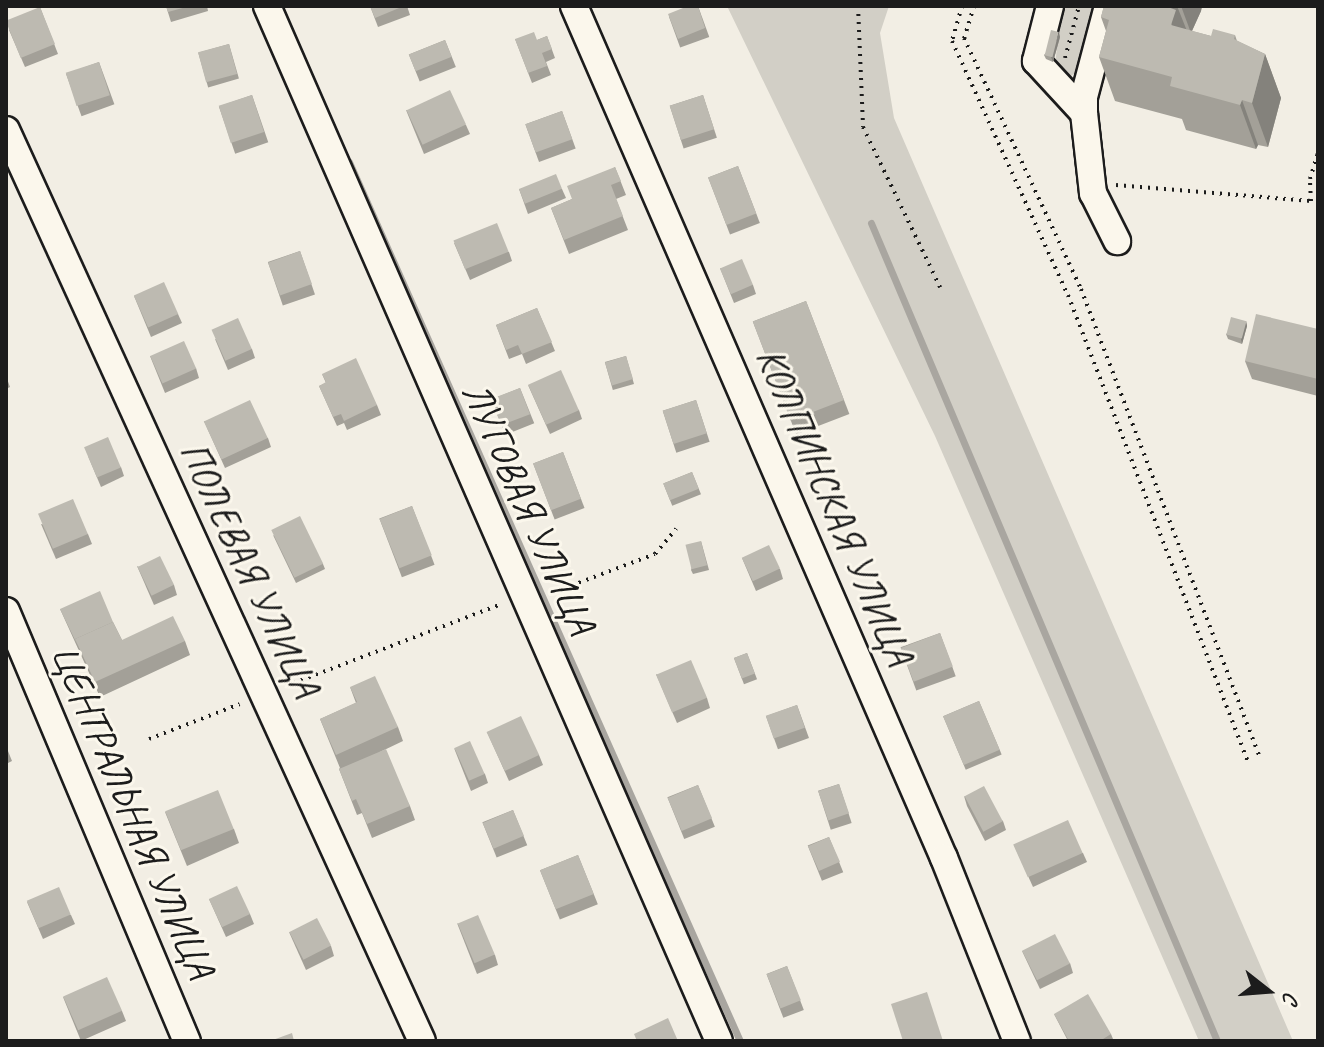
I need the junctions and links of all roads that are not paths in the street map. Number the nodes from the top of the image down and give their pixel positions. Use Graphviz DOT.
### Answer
graph roads {
  1 [pos="267,6"];
  2 [pos="574,6"];
  3 [pos="1108,6"];
  4 [pos="1057,16"];
  5 [pos="1084,113"];
  6 [pos="6,130"];
  7 [pos="1117,241"];
  8 [pos="6,611"];
  9 [pos="187,1041"];
  10 [pos="422,1041"];
  11 [pos="719,1041"];
  12 [pos="1017,1041"];
  1 -- 11 [label="street, ЛУГОВАЯ УЛИЦА"];
  2 -- 12 [label="street, КОЛПИНСКАЯ УЛИЦА"];
  3 -- 5 [label="street"];
  4 -- 5 [label="street"];
  5 -- 7 [label="street"];
  6 -- 10 [label="street, ПОЛЕВАЯ УЛИЦА"];
  8 -- 9 [label="street, ЦЕНТРАЛЬНАЯ УЛИЦА"];
}
